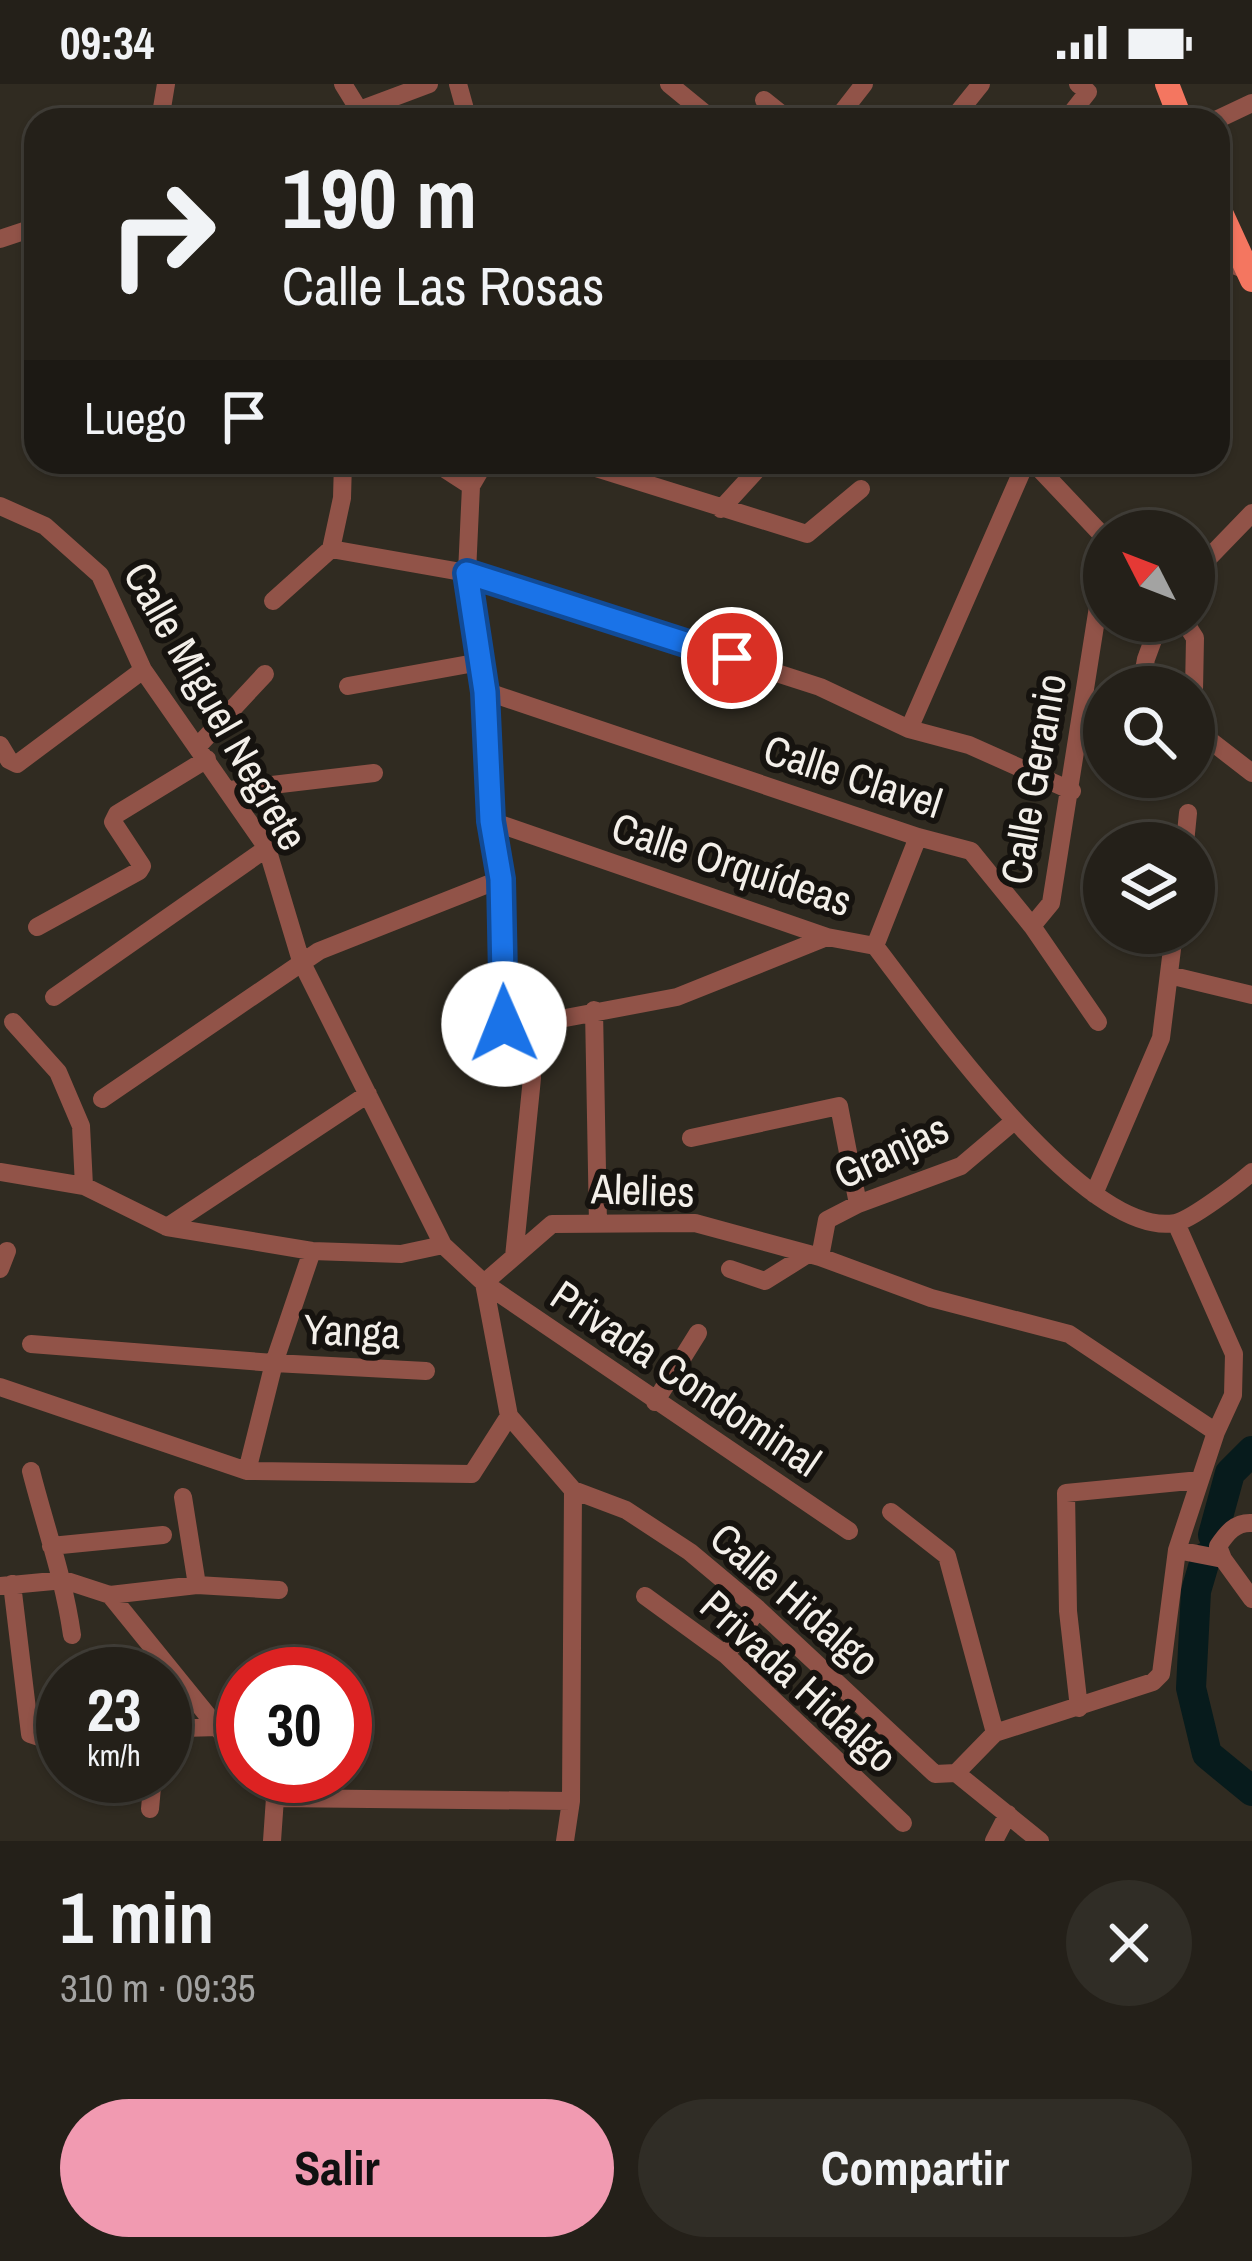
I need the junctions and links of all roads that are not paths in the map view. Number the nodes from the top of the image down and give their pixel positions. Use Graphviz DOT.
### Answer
graph roads {
  1 [pos="429,84"];
  2 [pos="669,84"];
  3 [pos="864,84"];
  4 [pos="981,84"];
  5 [pos="1078,84"];
  6 [pos="764,100"];
  7 [pos="364,108"];
  8 [pos="694,108"];
  9 [pos="774,108"];
  10 [pos="845,108"];
  11 [pos="962,108"];
  12 [pos="1075,108"];
  13 [pos="1230,231"];
  14 [pos="1251,275"];
  15 [pos="343,474"];
  16 [pos="453,474"];
  17 [pos="478,474"];
  18 [pos="614,474"];
  19 [pos="753,474"];
  20 [pos="1025,474"];
  21 [pos="1042,474"];
  22 [pos="471,485"];
  23 [pos="861,489"];
  24 [pos="0,506"];
  25 [pos="722,509"];
  26 [pos="1252,513"];
  27 [pos="1083,516"];
  28 [pos="331,550"];
  29 [pos="1215,551"];
  30 [pos="467,573"];
  31 [pos="273,601"];
  32 [pos="1093,642"];
  33 [pos="481,662"];
  34 [pos="143,670"];
  35 [pos="265,674"];
  36 [pos="348,686"];
  37 [pos="485,692"];
  38 [pos="910,729"];
  39 [pos="1215,744"];
  40 [pos="0,745"];
  41 [pos="203,753"];
  42 [pos="374,773"];
  43 [pos="1252,773"];
  44 [pos="230,790"];
  45 [pos="1072,791"];
  46 [pos="1188,813"];
  47 [pos="491,821"];
  48 [pos="1187,822"];
  49 [pos="918,837"];
  50 [pos="267,848"];
  51 [pos="501,879"];
  52 [pos="1032,926"];
  53 [pos="37,927"];
  54 [pos="827,937"];
  55 [pos="875,946"];
  56 [pos="1171,954"];
  57 [pos="301,961"];
  58 [pos="1168,975"];
  59 [pos="1252,995"];
  60 [pos="53,997"];
  61 [pos="594,1010"];
  62 [pos="13,1022"];
  63 [pos="1098,1022"];
  64 [pos="528,1025"];
  65 [pos="368,1094"];
  66 [pos="102,1099"];
  67 [pos="1013,1122"];
  68 [pos="691,1138"];
  69 [pos="0,1172"];
  70 [pos="1252,1172"];
  71 [pos="84,1186"];
  72 [pos="1094,1194"];
  73 [pos="858,1204"];
  74 [pos="598,1223"];
  75 [pos="1177,1223"];
  76 [pos="167,1227"];
  77 [pos="443,1245"];
  78 [pos="312,1251"];
  79 [pos="814,1256"];
  80 [pos="514,1257"];
  81 [pos="730,1269"];
  82 [pos="484,1283"];
  83 [pos="698,1333"];
  84 [pos="32,1344"];
  85 [pos="274,1363"];
  86 [pos="426,1370"];
  87 [pos="0,1387"];
  88 [pos="655,1402"];
  89 [pos="509,1417"];
  90 [pos="1216,1432"];
  91 [pos="31,1471"];
  92 [pos="247,1471"];
  93 [pos="1200,1480"];
  94 [pos="573,1490"];
  95 [pos="183,1497"];
  96 [pos="891,1512"];
  97 [pos="1252,1523"];
  98 [pos="848,1531"];
  99 [pos="163,1535"];
  100 [pos="51,1546"];
  101 [pos="1177,1550"];
  102 [pos="1223,1559"];
  103 [pos="64,1580"];
  104 [pos="6,1585"];
  105 [pos="197,1585"];
  106 [pos="279,1591"];
  107 [pos="110,1595"];
  108 [pos="644,1596"];
  109 [pos="1252,1599"];
  110 [pos="758,1609"];
  111 [pos="72,1635"];
  112 [pos="726,1655"];
  113 [pos="1079,1708"];
  114 [pos="216,1725"];
  115 [pos="994,1733"];
  116 [pos="36,1736"];
  117 [pos="956,1773"];
  118 [pos="372,1799"];
  119 [pos="571,1801"];
  120 [pos="151,1803"];
  121 [pos="283,1803"];
  122 [pos="150,1809"];
  123 [pos="1008,1814"];
  124 [pos="903,1823"];
  125 [pos="272,1841"];
  126 [pos="565,1841"];
  127 [pos="994,1841"];
  128 [pos="1040,1841"];
  1 -- 7 [label="street"];
  2 -- 8 [label="street"];
  3 -- 10 [label="street"];
  4 -- 11 [label="street"];
  5 -- 12 [label="street"];
  6 -- 9 [label="street"];
  13 -- 14 [label="main road"];
  15 -- 28 [label="street"];
  16 -- 22 [label="street"];
  17 -- 22 [label="street"];
  18 -- 25 [label="street"];
  19 -- 25 [label="street"];
  20 -- 38 [label="street"];
  21 -- 27 [label="street"];
  22 -- 30 [label="street"];
  23 -- 25 [label="street"];
  24 -- 34 [label="street, Calle Miguel Negrete"];
  26 -- 29 [label="street"];
  28 -- 30 [label="street"];
  28 -- 31 [label="street"];
  30 -- 33 [label="street"];
  30 -- 38 [label="street"];
  32 -- 45 [label="street, Calle Geranio"];
  33 -- 36 [label="street"];
  33 -- 37 [label="street"];
  34 -- 40 [label="street"];
  34 -- 41 [label="street, Calle Miguel Negrete"];
  35 -- 41 [label="street"];
  37 -- 47 [label="street"];
  37 -- 49 [label="street, Calle Clavel"];
  38 -- 45 [label="street"];
  39 -- 43 [label="street"];
  41 -- 44 [label="street, Calle Miguel Negrete"];
  41 -- 53 [label="street"];
  42 -- 44 [label="street"];
  44 -- 50 [label="street, Calle Miguel Negrete"];
  45 -- 52 [label="street, Calle Geranio"];
  46 -- 48 [label="street"];
  47 -- 51 [label="street"];
  47 -- 54 [label="street, Calle Orquídeas"];
  49 -- 52 [label="street, Calle Clavel"];
  49 -- 55 [label="street"];
  50 -- 57 [label="street, Calle Miguel Negrete"];
  50 -- 60 [label="street"];
  51 -- 57 [label="street"];
  51 -- 64 [label="street"];
  52 -- 63 [label="street, Calle Clavel"];
  54 -- 55 [label="street, Calle Orquídeas"];
  54 -- 61 [label="street"];
  55 -- 67 [label="street, Calle Orquídeas"];
  56 -- 58 [label="street"];
  57 -- 65 [label="street, Calle Miguel Negrete"];
  57 -- 66 [label="street"];
  58 -- 59 [label="street"];
  58 -- 72 [label="street"];
  61 -- 64 [label="street"];
  61 -- 74 [label="street"];
  62 -- 71 [label="street"];
  64 -- 80 [label="street"];
  65 -- 76 [label="street"];
  65 -- 77 [label="street, Calle Miguel Negrete"];
  67 -- 72 [label="street, Calle Orquídeas"];
  67 -- 73 [label="street, Granjas"];
  68 -- 73 [label="street"];
  69 -- 71 [label="street"];
  70 -- 75 [label="street"];
  71 -- 76 [label="street"];
  72 -- 75 [label="street, Calle Orquídeas"];
  73 -- 79 [label="street, Granjas"];
  74 -- 79 [label="street, Alelies"];
  74 -- 80 [label="street, Alelies"];
  75 -- 90 [label="street"];
  76 -- 78 [label="street"];
  77 -- 78 [label="street"];
  77 -- 82 [label="street"];
  78 -- 85 [label="street"];
  79 -- 81 [label="street"];
  79 -- 90 [label="street, Alelies"];
  80 -- 82 [label="street, Alelies"];
  82 -- 88 [label="street, Privada Condominal"];
  82 -- 89 [label="street"];
  83 -- 88 [label="street"];
  84 -- 85 [label="street, Yanga"];
  85 -- 86 [label="street, Yanga"];
  85 -- 92 [label="street"];
  87 -- 92 [label="street"];
  88 -- 98 [label="street, Privada Condominal"];
  89 -- 92 [label="street"];
  89 -- 94 [label="street"];
  90 -- 93 [label="street"];
  91 -- 100 [label="street"];
  93 -- 101 [label="street"];
  93 -- 113 [label="street"];
  94 -- 110 [label="street, Calle Hidalgo"];
  94 -- 119 [label="street"];
  95 -- 105 [label="street"];
  96 -- 115 [label="street"];
  97 -- 102 [label="street"];
  99 -- 100 [label="street"];
  100 -- 103 [label="street"];
  101 -- 102 [label="street"];
  101 -- 113 [label="street"];
  102 -- 109 [label="street"];
  103 -- 104 [label="street"];
  103 -- 107 [label="street"];
  103 -- 111 [label="street"];
  104 -- 116 [label="street"];
  105 -- 106 [label="street"];
  105 -- 107 [label="street"];
  107 -- 114 [label="street"];
  108 -- 112 [label="street, Privada Hidalgo"];
  110 -- 112 [label="street"];
  110 -- 117 [label="street, Calle Hidalgo"];
  112 -- 124 [label="street, Privada Hidalgo"];
  113 -- 115 [label="street"];
  115 -- 117 [label="street"];
  117 -- 123 [label="street, Calle Hidalgo"];
  118 -- 119 [label="street"];
  119 -- 126 [label="street"];
  120 -- 122 [label="street"];
  121 -- 125 [label="street"];
  123 -- 127 [label="street"];
  123 -- 128 [label="street"];
}
